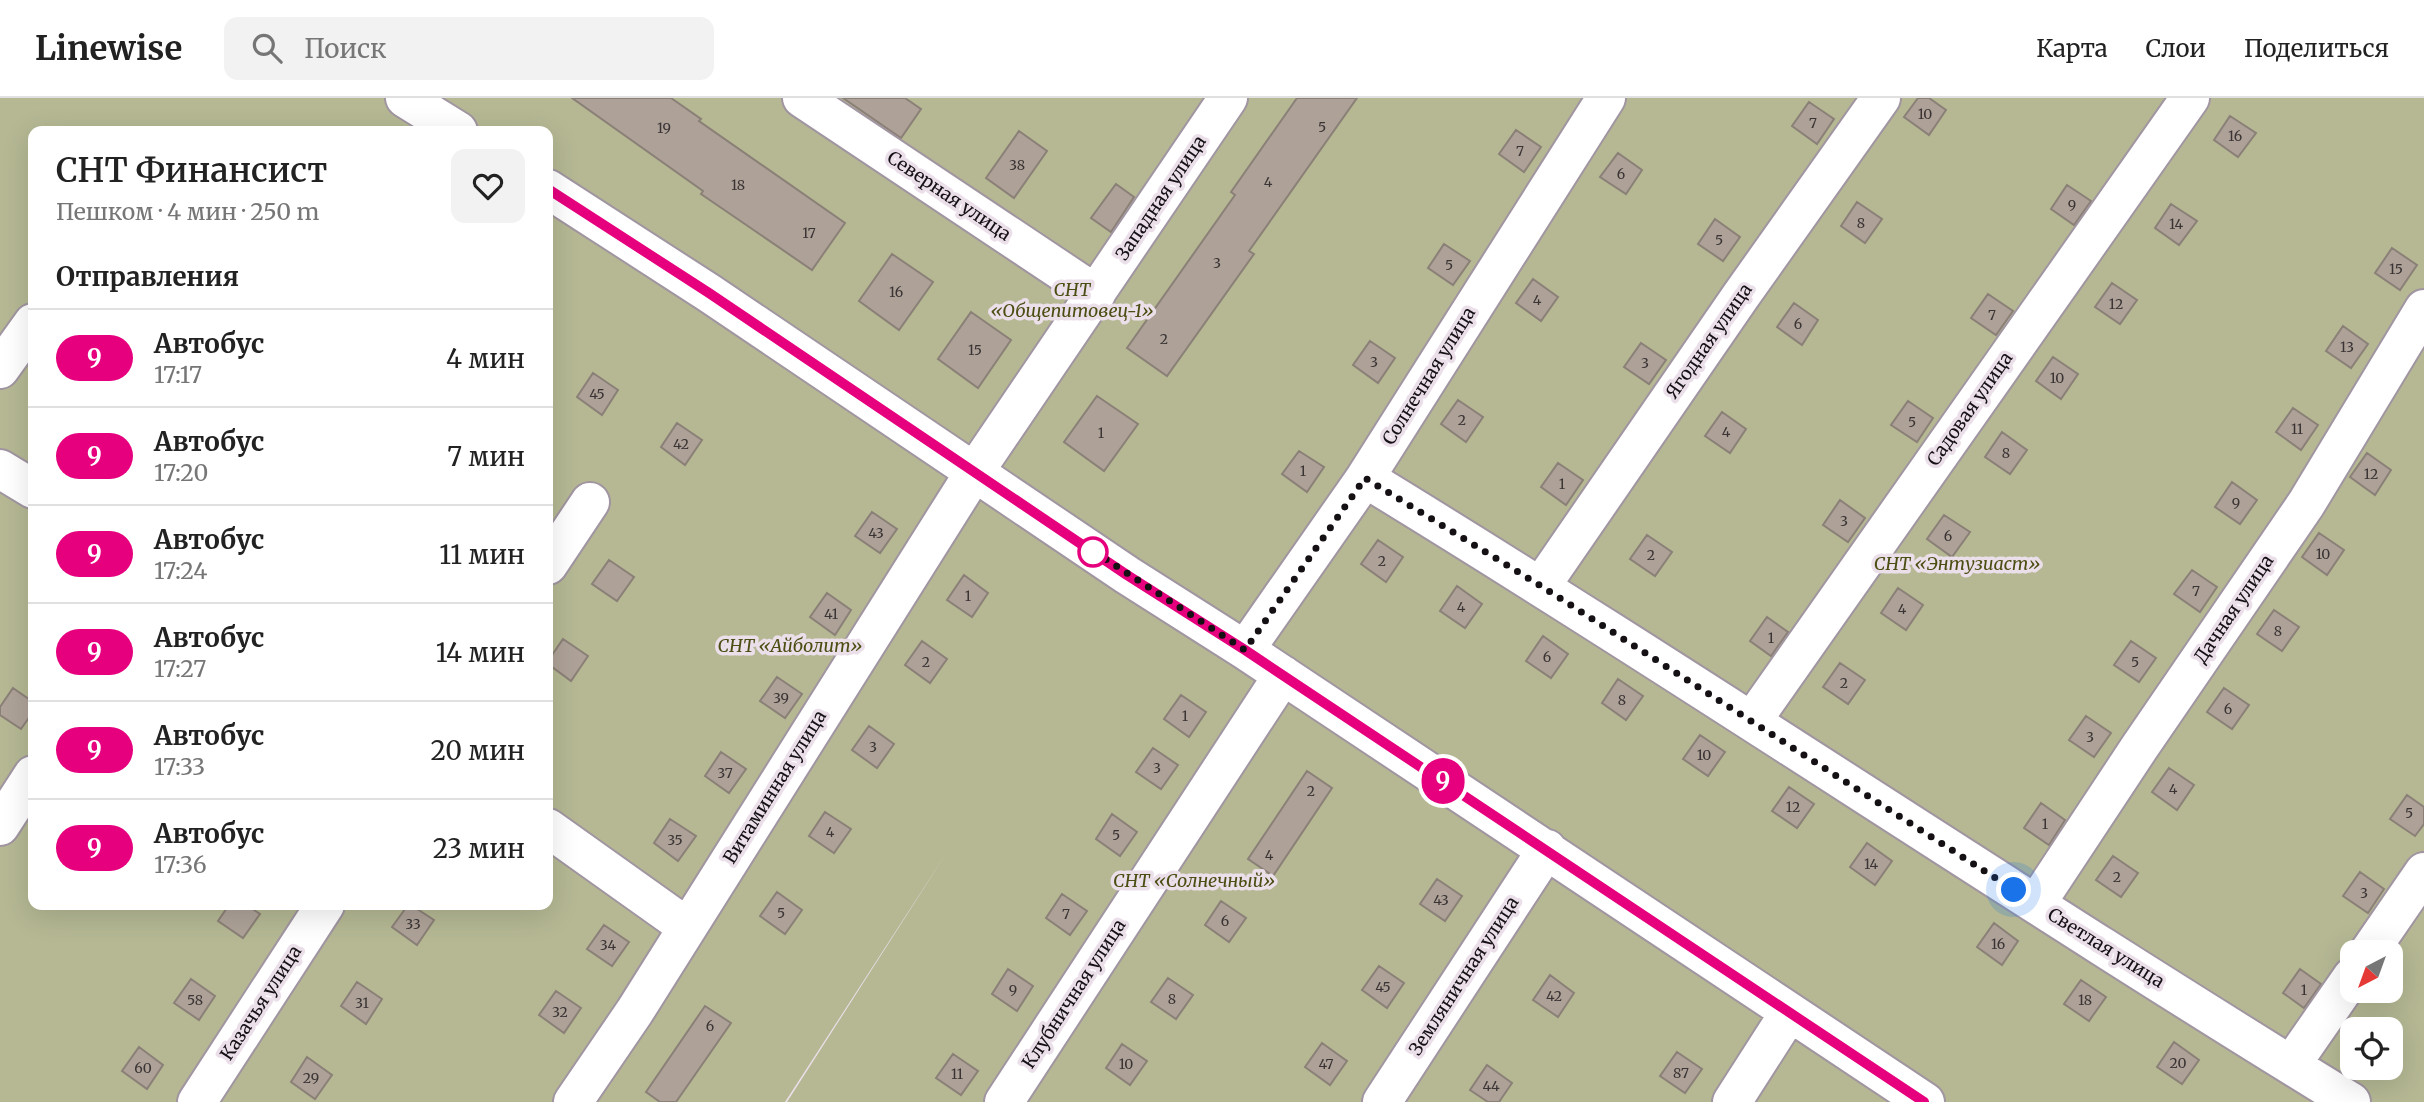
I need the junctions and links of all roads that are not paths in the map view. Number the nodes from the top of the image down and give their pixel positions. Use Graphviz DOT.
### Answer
graph roads {
  1 [pos="405,98"];
  2 [pos="802,98"];
  3 [pos="1227,98"];
  4 [pos="1606,98"];
  5 [pos="1881,98"];
  6 [pos="2190,98"];
  7 [pos="443,126"];
  8 [pos="553,192"];
  9 [pos="1096,294"];
  10 [pos="2424,309"];
  11 [pos="28,330"];
  12 [pos="0,369"];
  13 [pos="0,469"];
  14 [pos="975,471"];
  15 [pos="1365,478"];
  16 [pos="28,486"];
  17 [pos="590,502"];
  18 [pos="553,558"];
  19 [pos="1541,586"];
  20 [pos="1245,650"];
  21 [pos="1283,675"];
  22 [pos="1752,721"];
  23 [pos="28,783"];
  24 [pos="0,825"];
  25 [pos="553,832"];
  26 [pos="1546,849"];
  27 [pos="2424,872"];
  28 [pos="2036,904"];
  29 [pos="322,910"];
  30 [pos="687,927"];
  31 [pos="2377,940"];
  32 [pos="2340,994"];
  33 [pos="1789,1013"];
  34 [pos="2291,1065"];
  35 [pos="197,1102"];
  36 [pos="573,1102"];
  37 [pos="1004,1102"];
  38 [pos="1382,1102"];
  39 [pos="1732,1102"];
  40 [pos="1924,1102"];
  41 [pos="2351,1102"];
  1 -- 7 [label="street"];
  2 -- 9 [label="street, Северная улица"];
  3 -- 9 [label="street, Западная улица"];
  4 -- 15 [label="street, Солнечная улица"];
  5 -- 19 [label="street, Ягодная улица"];
  6 -- 22 [label="street, Садовая улица"];
  8 -- 14 [label="street"];
  9 -- 14 [label="street, Западная улица"];
  10 -- 28 [label="street, Дачная улица"];
  11 -- 12 [label="street"];
  13 -- 16 [label="street"];
  14 -- 20 [label="street"];
  14 -- 30 [label="street, Витаминная улица"];
  15 -- 19 [label="street, Светлая улица"];
  15 -- 20 [label="street, Солнечная улица"];
  17 -- 18 [label="street"];
  19 -- 22 [label="street, Светлая улица"];
  20 -- 21 [label="street"];
  21 -- 26 [label="street"];
  21 -- 37 [label="street, Клубничная улица"];
  22 -- 28 [label="street, Светлая улица"];
  23 -- 24 [label="street"];
  25 -- 30 [label="street"];
  26 -- 33 [label="street"];
  26 -- 38 [label="street, Земляничная улица"];
  27 -- 31 [label="street"];
  28 -- 34 [label="street, Светлая улица"];
  29 -- 35 [label="street, Казачья улица"];
  30 -- 36 [label="street, Витаминная улица"];
  32 -- 34 [label="street"];
  33 -- 39 [label="street"];
  33 -- 40 [label="street"];
  34 -- 41 [label="street, Светлая улица"];
}
